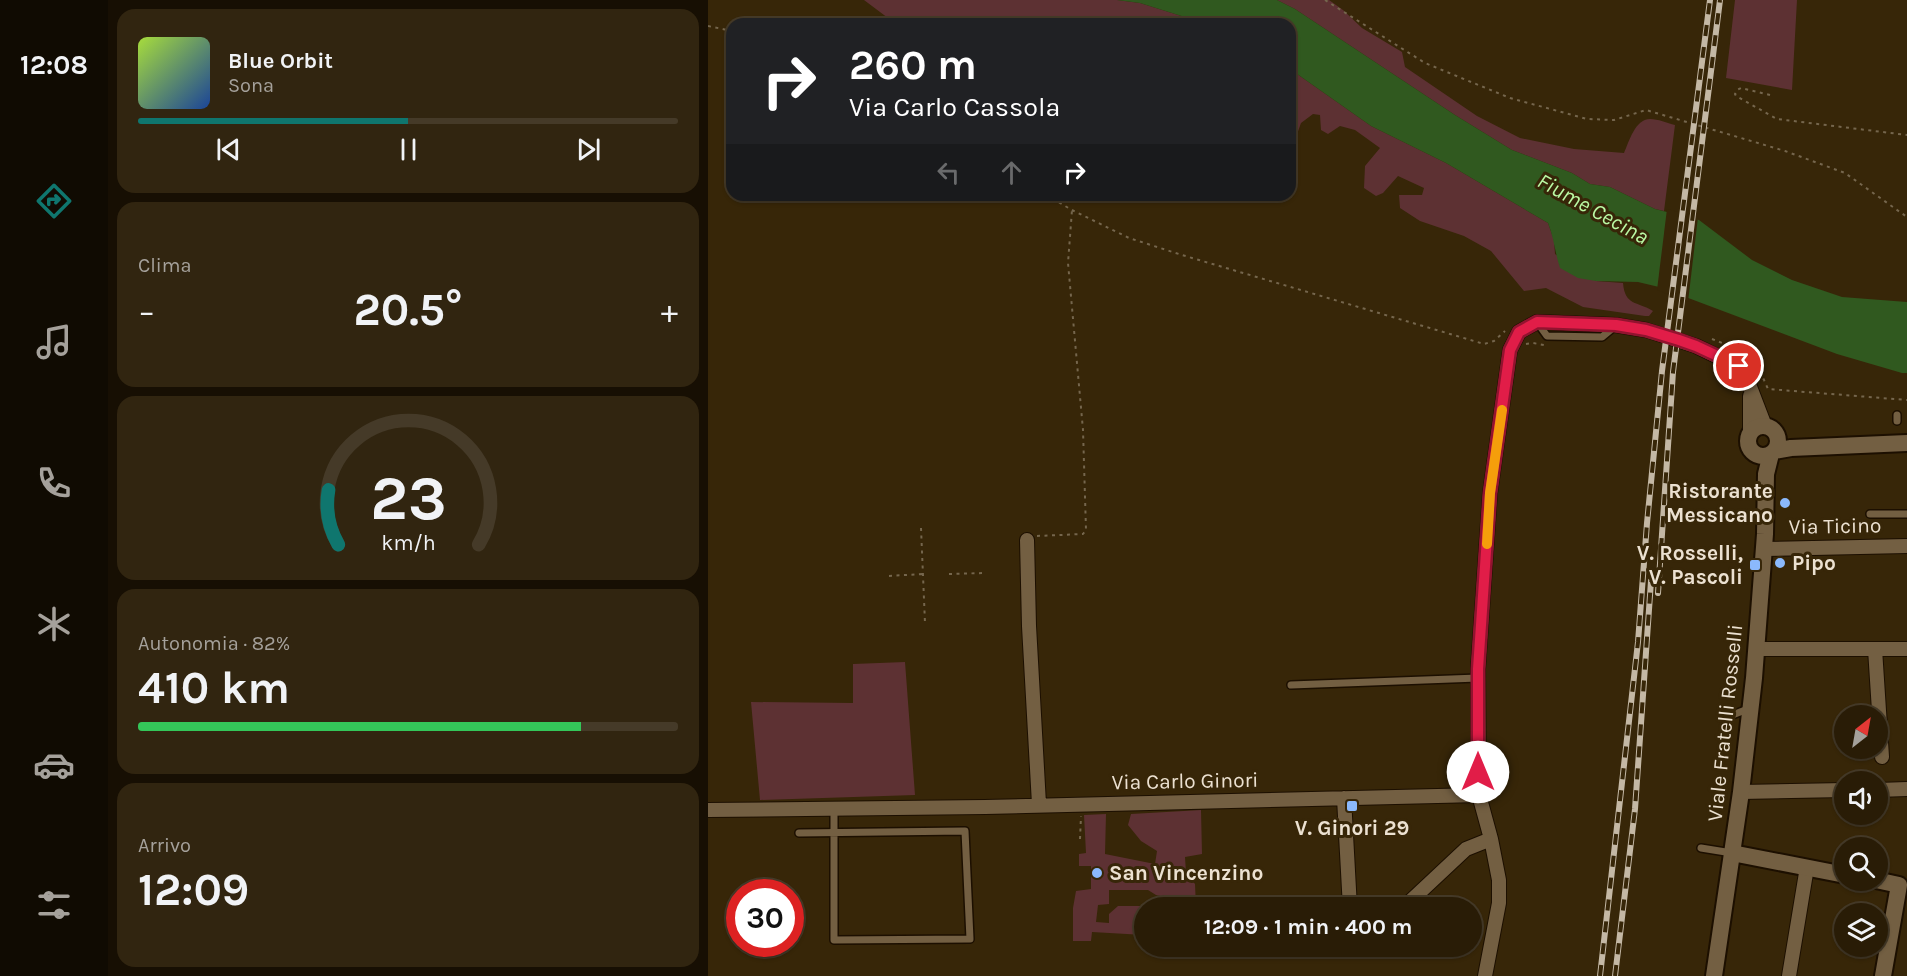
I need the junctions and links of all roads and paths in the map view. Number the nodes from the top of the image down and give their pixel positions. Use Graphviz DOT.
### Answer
graph roads {
  1 [pos="1325,0"];
  2 [pos="708,26"];
  3 [pos="726,30"];
  4 [pos="1770,95"];
  5 [pos="1907,135"];
  6 [pos="1056,201"];
  7 [pos="1072,210"];
  8 [pos="1907,217"];
  9 [pos="1511,326"];
  10 [pos="1704,335"];
  11 [pos="1750,391"];
  12 [pos="1907,400"];
  13 [pos="1765,426"];
  14 [pos="1750,435"];
  15 [pos="1907,443"];
  16 [pos="1774,449"];
  17 [pos="1870,514"];
  18 [pos="1907,514"];
  19 [pos="921,528"];
  20 [pos="1027,540"];
  21 [pos="1907,546"];
  22 [pos="1764,549"];
  23 [pos="1907,553"];
  24 [pos="985,573"];
  25 [pos="923,574"];
  26 [pos="949,574"];
  27 [pos="889,576"];
  28 [pos="925,623"];
  29 [pos="1757,649"];
  30 [pos="1875,649"];
  31 [pos="1907,649"];
  32 [pos="1478,678"];
  33 [pos="1291,685"];
  34 [pos="1879,705"];
  35 [pos="1751,708"];
  36 [pos="1726,717"];
  37 [pos="1907,789"];
  38 [pos="1834,790"];
  39 [pos="1888,790"];
  40 [pos="1741,792"];
  41 [pos="1479,795"];
  42 [pos="1344,798"];
  43 [pos="1039,804"];
  44 [pos="1081,804"];
  45 [pos="834,808"];
  46 [pos="708,810"];
  47 [pos="799,833"];
  48 [pos="834,833"];
  49 [pos="1080,839"];
  50 [pos="1491,839"];
  51 [pos="1701,848"];
  52 [pos="1732,853"];
  53 [pos="1807,867"];
  54 [pos="1834,872"];
  55 [pos="1888,883"];
  56 [pos="1903,886"];
  57 [pos="1349,897"];
  58 [pos="1415,897"];
  59 [pos="1485,976"];
  60 [pos="1714,976"];
  61 [pos="1789,976"];
  62 [pos="1883,976"];
  1 -- 8 [label="path"];
  2 -- 3 [label="path"];
  4 -- 5 [label="path"];
  6 -- 7 [label="path"];
  7 -- 9 [label="path"];
  7 -- 20 [label="path"];
  10 -- 12 [label="path"];
  11 -- 13 [label="street"];
  11 -- 14 [label="street"];
  11 -- 32 [label="street"];
  13 -- 14 [label="street"];
  13 -- 16 [label="street"];
  14 -- 16 [label="street"];
  15 -- 16 [label="street"];
  16 -- 22 [label="street, Viale Fratelli Rosselli"];
  17 -- 18 [label="lane, Via Ticino"];
  19 -- 25 [label="path"];
  20 -- 43 [label="street"];
  21 -- 22 [label="street, Via Ticino"];
  21 -- 23 [label="street"];
  22 -- 29 [label="street, Viale Fratelli Rosselli"];
  24 -- 26 [label="path"];
  25 -- 27 [label="path"];
  25 -- 28 [label="path"];
  29 -- 30 [label="street"];
  29 -- 35 [label="street, Viale Fratelli Rosselli"];
  30 -- 31 [label="street"];
  30 -- 34 [label="street"];
  32 -- 33 [label="lane"];
  32 -- 41 [label="street"];
  35 -- 36 [label="lane"];
  35 -- 40 [label="street, Viale Fratelli Rosselli"];
  37 -- 39 [label="street"];
  38 -- 40 [label="street"];
  40 -- 52 [label="street, Viale Fratelli Rosselli"];
  41 -- 42 [label="street, Via Carlo Ginori"];
  41 -- 50 [label="street"];
  42 -- 44 [label="street, Via Carlo Ginori"];
  42 -- 57 [label="street"];
  43 -- 44 [label="street, Via Carlo Ginori"];
  43 -- 45 [label="street, Via Carlo Ginori"];
  44 -- 49 [label="path"];
  45 -- 46 [label="street, Via Carlo Ginori"];
  45 -- 48 [label="lane"];
  47 -- 48 [label="lane"];
  48 -- 48 [label="lane"];
  50 -- 58 [label="street"];
  50 -- 59 [label="street"];
  51 -- 52 [label="lane"];
  52 -- 53 [label="street"];
  52 -- 60 [label="street, Viale Fratelli Rosselli"];
  53 -- 54 [label="street"];
  53 -- 61 [label="street"];
  55 -- 56 [label="street"];
  56 -- 62 [label="street"];
}
